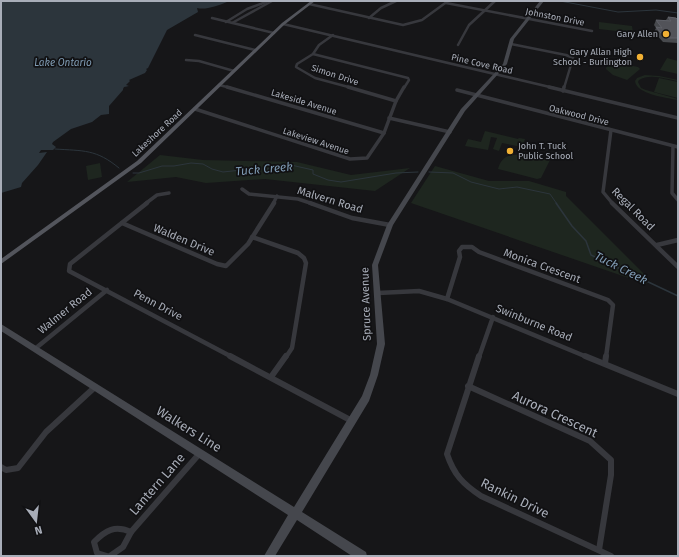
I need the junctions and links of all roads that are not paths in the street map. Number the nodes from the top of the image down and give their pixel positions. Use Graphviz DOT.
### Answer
graph roads {
  1 [pos="271,1"];
  2 [pos="396,1"];
  3 [pos="495,1"];
  4 [pos="542,1"];
  5 [pos="447,2"];
  6 [pos="311,3"];
  7 [pos="486,11"];
  8 [pos="212,18"];
  9 [pos="369,18"];
  10 [pos="528,19"];
  11 [pos="226,22"];
  12 [pos="283,24"];
  13 [pos="592,32"];
  14 [pos="274,33"];
  15 [pos="195,35"];
  16 [pos="333,36"];
  17 [pos="511,44"];
  18 [pos="458,45"];
  19 [pos="255,50"];
  20 [pos="314,54"];
  21 [pos="186,60"];
  22 [pos="234,71"];
  23 [pos="496,74"];
  24 [pos="219,84"];
  25 [pos="457,90"];
  26 [pos="563,91"];
  27 [pos="477,95"];
  28 [pos="396,101"];
  29 [pos="195,108"];
  30 [pos="388,118"];
  31 [pos="678,118"];
  32 [pos="611,130"];
  33 [pos="450,132"];
  34 [pos="384,133"];
  35 [pos="673,146"];
  36 [pos="678,147"];
  37 [pos="242,189"];
  38 [pos="169,193"];
  39 [pos="277,196"];
  40 [pos="678,200"];
  41 [pos="122,223"];
  42 [pos="390,225"];
  43 [pos="252,238"];
  44 [pos="678,240"];
  45 [pos="657,245"];
  46 [pos="1,262"];
  47 [pos="678,267"];
  48 [pos="107,290"];
  49 [pos="378,293"];
  50 [pos="447,299"];
  51 [pos="493,317"];
  52 [pos="1,327"];
  53 [pos="36,348"];
  54 [pos="605,362"];
  55 [pos="271,377"];
  56 [pos="468,386"];
  57 [pos="95,387"];
  58 [pos="678,394"];
  59 [pos="352,421"];
  60 [pos="200,453"];
  61 [pos="1,467"];
  62 [pos="295,513"];
  63 [pos="131,532"];
  64 [pos="599,550"];
  65 [pos="108,556"];
  66 [pos="269,556"];
  67 [pos="362,556"];
  68 [pos="611,556"];
  1 -- 11 [label="street"];
  1 -- 11 [label="street"];
  2 -- 9 [label="street"];
  3 -- 7 [label="street"];
  4 -- 10 [label="street, Spruce Avenue"];
  5 -- 7 [label="street, Johnston Drive"];
  5 -- 9 [label="street"];
  6 -- 9 [label="street"];
  6 -- 12 [label="main road, Lakeshore Road"];
  7 -- 10 [label="street, Johnston Drive"];
  7 -- 18 [label="street"];
  8 -- 11 [label="street"];
  10 -- 13 [label="street, Johnston Drive"];
  10 -- 17 [label="street, Spruce Avenue"];
  11 -- 14 [label="street"];
  12 -- 14 [label="main road, Lakeshore Road"];
  12 -- 16 [label="street, Pine Cove Road"];
  14 -- 19 [label="main road, Lakeshore Road"];
  15 -- 19 [label="street"];
  16 -- 20 [label="street, Simon Drive"];
  16 -- 23 [label="street, Pine Cove Road"];
  17 -- 23 [label="street, Spruce Avenue"];
  17 -- 26 [label="street"];
  19 -- 22 [label="main road, Lakeshore Road"];
  20 -- 28 [label="street, Lakeview Avenue"];
  20 -- 28 [label="street, Simon Drive"];
  21 -- 22 [label="street"];
  22 -- 24 [label="main road, Lakeshore Road"];
  23 -- 26 [label="street, Pine Cove Road"];
  23 -- 27 [label="street, Spruce Avenue"];
  24 -- 29 [label="main road, Lakeshore Road"];
  24 -- 34 [label="street, Lakeside Avenue"];
  25 -- 27 [label="street, Oakwood Drive"];
  26 -- 31 [label="street, Pine Cove Road"];
  27 -- 32 [label="street, Oakwood Drive"];
  27 -- 33 [label="street, Spruce Avenue"];
  28 -- 30 [label="street, Lakeview Avenue"];
  29 -- 34 [label="street, Lakeview Avenue"];
  29 -- 46 [label="main road, Lakeshore Road"];
  30 -- 33 [label="street"];
  30 -- 34 [label="street, Lakeview Avenue"];
  32 -- 35 [label="street, Oakwood Drive"];
  32 -- 45 [label="street, Regal Road"];
  33 -- 42 [label="street, Spruce Avenue"];
  35 -- 36 [label="street, Oakwood Drive"];
  35 -- 40 [label="street"];
  37 -- 39 [label="street, Malvern Road"];
  38 -- 41 [label="street, Penn Drive"];
  39 -- 42 [label="street, Malvern Road"];
  39 -- 43 [label="street, Walden Drive"];
  41 -- 43 [label="street, Walden Drive"];
  41 -- 48 [label="street, Penn Drive"];
  42 -- 49 [label="street, Spruce Avenue"];
  43 -- 55 [label="street"];
  44 -- 45 [label="street"];
  45 -- 47 [label="street, Regal Road"];
  48 -- 53 [label="street, Walmer Road"];
  48 -- 55 [label="street, Penn Drive"];
  49 -- 50 [label="street, Swinburne Road"];
  49 -- 59 [label="street, Spruce Avenue"];
  50 -- 51 [label="street, Swinburne Road"];
  50 -- 54 [label="street, Monica Crescent"];
  51 -- 54 [label="street, Swinburne Road"];
  51 -- 56 [label="street, Rankin Drive"];
  52 -- 53 [label="street, Walkers Line"];
  53 -- 57 [label="street, Walkers Line"];
  54 -- 58 [label="street, Swinburne Road"];
  55 -- 59 [label="street, Penn Drive"];
  56 -- 64 [label="street, Aurora Crescent"];
  56 -- 64 [label="street, Rankin Drive"];
  57 -- 60 [label="street, Walkers Line"];
  57 -- 61 [label="street"];
  59 -- 62 [label="street, Spruce Avenue"];
  60 -- 62 [label="street, Walkers Line"];
  60 -- 63 [label="street, Lantern Lane"];
  62 -- 66 [label="street, Spruce Avenue"];
  62 -- 67 [label="street, Walkers Line"];
  63 -- 65 [label="street, Lantern Lane"];
  63 -- 65 [label="street, Lantern Lane"];
  64 -- 68 [label="street, Rankin Drive"];
}
